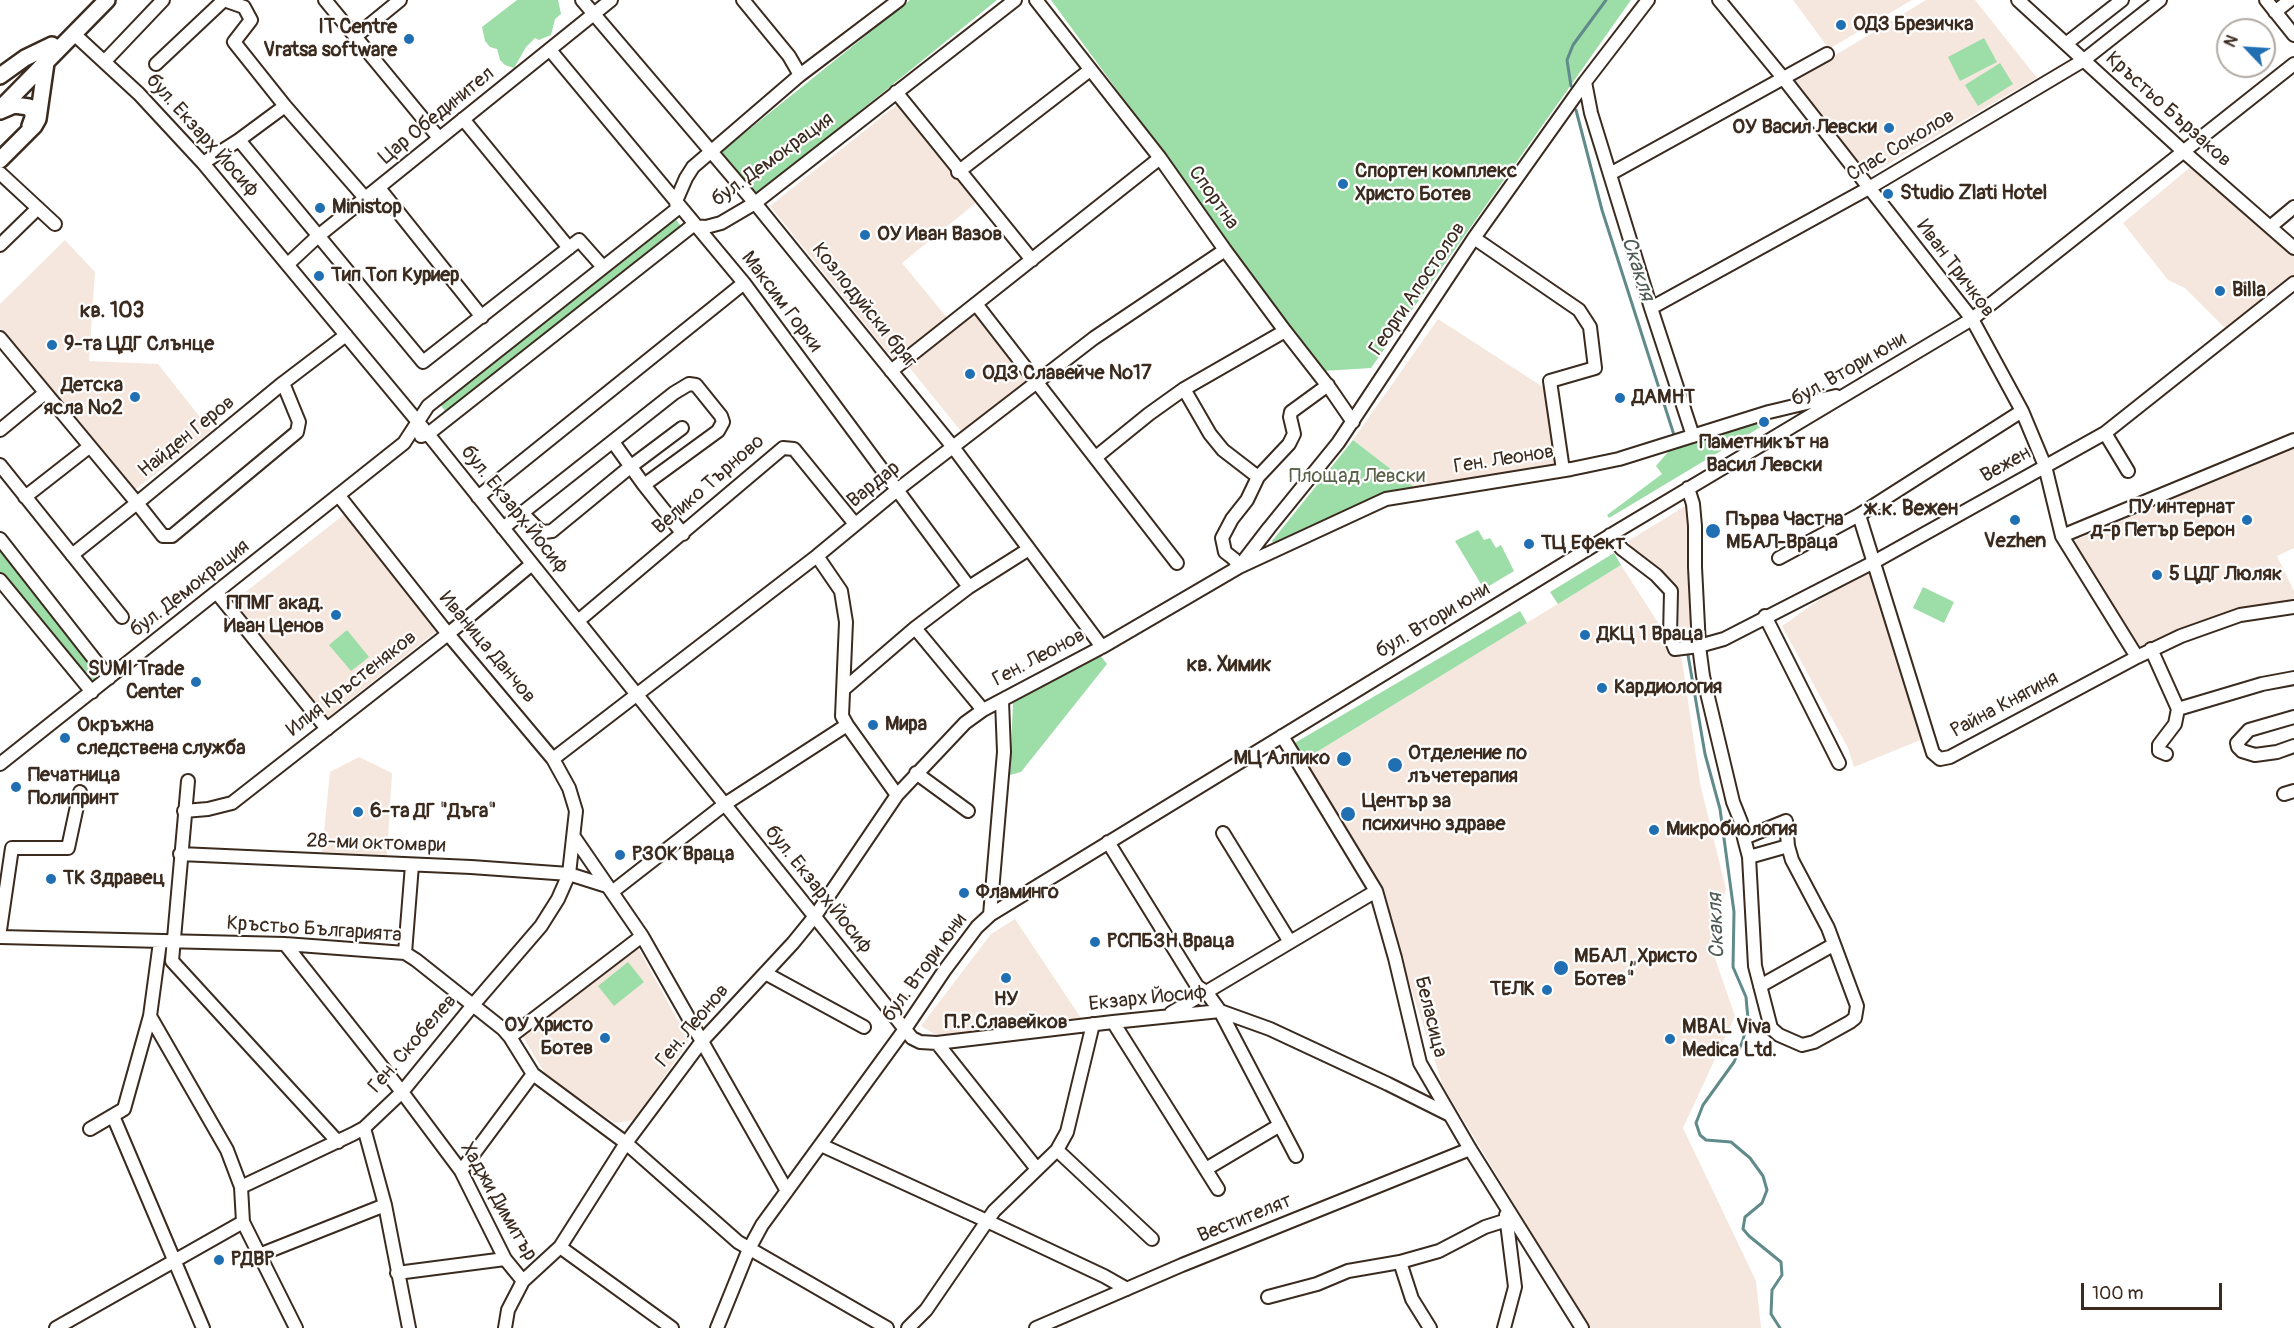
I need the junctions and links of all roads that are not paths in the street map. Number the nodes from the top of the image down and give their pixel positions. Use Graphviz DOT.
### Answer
graph roads {
  1 [pos="107,0"];
  2 [pos="163,0"];
  3 [pos="325,0"];
  4 [pos="400,0"];
  5 [pos="582,0"];
  6 [pos="611,0"];
  7 [pos="743,0"];
  8 [pos="1015,0"];
  9 [pos="1036,0"];
  10 [pos="1647,0"];
  11 [pos="1719,0"];
  12 [pos="2122,0"];
  13 [pos="2160,0"];
  14 [pos="2266,0"];
  15 [pos="2290,0"];
  16 [pos="2021,1"];
  17 [pos="892,2"];
  18 [pos="248,3"];
  19 [pos="2275,12"];
  20 [pos="594,14"];
  21 [pos="73,33"];
  22 [pos="2294,35"];
  23 [pos="356,36"];
  24 [pos="2067,43"];
  25 [pos="52,45"];
  26 [pos="550,50"];
  27 [pos="1827,54"];
  28 [pos="2084,60"];
  29 [pos="105,61"];
  30 [pos="46,63"];
  31 [pos="2294,63"];
  32 [pos="156,64"];
  33 [pos="1090,70"];
  34 [pos="800,75"];
  35 [pos="0,76"];
  36 [pos="1784,79"];
  37 [pos="1584,82"];
  38 [pos="896,92"];
  39 [pos="0,94"];
  40 [pos="285,106"];
  41 [pos="0,110"];
  42 [pos="463,119"];
  43 [pos="27,133"];
  44 [pos="439,138"];
  45 [pos="239,140"];
  46 [pos="711,151"];
  47 [pos="2183,151"];
  48 [pos="1160,158"];
  49 [pos="0,160"];
  50 [pos="203,162"];
  51 [pos="958,172"];
  52 [pos="0,173"];
  53 [pos="1610,174"];
  54 [pos="379,188"];
  55 [pos="1869,188"];
  56 [pos="366,199"];
  57 [pos="676,201"];
  58 [pos="755,203"];
  59 [pos="2294,207"];
  60 [pos="38,208"];
  61 [pos="55,224"];
  62 [pos="698,226"];
  63 [pos="2270,227"];
  64 [pos="317,237"];
  65 [pos="1474,238"];
  66 [pos="0,245"];
  67 [pos="569,248"];
  68 [pos="2294,248"];
  69 [pos="1226,250"];
  70 [pos="1032,260"];
  71 [pos="288,264"];
  72 [pos="603,267"];
  73 [pos="744,283"];
  74 [pos="2294,284"];
  75 [pos="976,304"];
  76 [pos="1651,308"];
  77 [pos="482,317"];
  78 [pos="1972,319"];
  79 [pos="1284,331"];
  80 [pos="346,335"];
  81 [pos="0,338"];
  82 [pos="891,370"];
  83 [pos="1036,382"];
  84 [pos="283,383"];
  85 [pos="1328,386"];
  86 [pos="1184,389"];
  87 [pos="1852,392"];
  88 [pos="45,393"];
  89 [pos="2022,411"];
  90 [pos="1769,412"];
  91 [pos="1353,422"];
  92 [pos="419,423"];
  93 [pos="682,428"];
  94 [pos="0,430"];
  95 [pos="1780,433"];
  96 [pos="2104,433"];
  97 [pos="428,434"];
  98 [pos="1693,436"];
  99 [pos="2294,440"];
  100 [pos="613,441"];
  101 [pos="404,443"];
  102 [pos="90,447"];
  103 [pos="953,447"];
  104 [pos="1096,457"];
  105 [pos="0,465"];
  106 [pos="2045,466"];
  107 [pos="630,467"];
  108 [pos="1563,470"];
  109 [pos="2128,471"];
  110 [pos="1258,477"];
  111 [pos="644,485"];
  112 [pos="1688,488"];
  113 [pos="897,490"];
  114 [pos="339,496"];
  115 [pos="25,497"];
  116 [pos="478,497"];
  117 [pos="137,503"];
  118 [pos="522,513"];
  119 [pos="1859,515"];
  120 [pos="855,524"];
  121 [pos="503,528"];
  122 [pos="683,534"];
  123 [pos="1610,536"];
  124 [pos="2062,536"];
  125 [pos="0,539"];
  126 [pos="1029,549"];
  127 [pos="72,555"];
  128 [pos="817,556"];
  129 [pos="1779,558"];
  130 [pos="1874,562"];
  131 [pos="1177,563"];
  132 [pos="532,564"];
  133 [pos="1239,567"];
  134 [pos="0,580"];
  135 [pos="969,587"];
  136 [pos="217,593"];
  137 [pos="2294,607"];
  138 [pos="122,616"];
  139 [pos="1765,616"];
  140 [pos="578,621"];
  141 [pos="915,628"];
  142 [pos="448,634"];
  143 [pos="1102,646"];
  144 [pos="1699,646"];
  145 [pos="2151,649"];
  146 [pos="2137,657"];
  147 [pos="109,678"];
  148 [pos="2294,678"];
  149 [pos="844,689"];
  150 [pos="92,692"];
  151 [pos="638,695"];
  152 [pos="1002,700"];
  153 [pos="2178,709"];
  154 [pos="982,710"];
  155 [pos="2294,717"];
  156 [pos="847,725"];
  157 [pos="327,729"];
  158 [pos="1282,736"];
  159 [pos="0,747"];
  160 [pos="2292,747"];
  161 [pos="2166,754"];
  162 [pos="553,759"];
  163 [pos="4,761"];
  164 [pos="1839,764"];
  165 [pos="916,773"];
  166 [pos="188,781"];
  167 [pos="80,792"];
  168 [pos="897,795"];
  169 [pos="725,804"];
  170 [pos="184,811"];
  171 [pos="968,811"];
  172 [pos="1222,832"];
  173 [pos="574,837"];
  174 [pos="1744,838"];
  175 [pos="1108,842"];
  176 [pos="1788,846"];
  177 [pos="6,847"];
  178 [pos="180,854"];
  179 [pos="1749,857"];
  180 [pos="412,865"];
  181 [pos="569,874"];
  182 [pos="610,889"];
  183 [pos="1376,891"];
  184 [pos="990,915"];
  185 [pos="815,916"];
  186 [pos="0,930"];
  187 [pos="642,936"];
  188 [pos="0,937"];
  189 [pos="160,942"];
  190 [pos="174,942"];
  191 [pos="1290,942"];
  192 [pos="285,944"];
  193 [pos="1833,945"];
  194 [pos="405,953"];
  195 [pos="172,961"];
  196 [pos="765,973"];
  197 [pos="1760,986"];
  198 [pos="1207,993"];
  199 [pos="473,1005"];
  200 [pos="1220,1011"];
  201 [pos="150,1016"];
  202 [pos="1165,1017"];
  203 [pos="1113,1022"];
  204 [pos="1093,1024"];
  205 [pos="864,1027"];
  206 [pos="905,1029"];
  207 [pos="510,1037"];
  208 [pos="702,1041"];
  209 [pos="937,1043"];
  210 [pos="533,1074"];
  211 [pos="402,1092"];
  212 [pos="1450,1115"];
  213 [pos="113,1116"];
  214 [pos="1280,1125"];
  215 [pos="364,1128"];
  216 [pos="90,1129"];
  217 [pos="338,1142"];
  218 [pos="626,1143"];
  219 [pos="821,1145"];
  220 [pos="1470,1149"];
  221 [pos="1057,1150"];
  222 [pos="1296,1156"];
  223 [pos="1037,1169"];
  224 [pos="1206,1169"];
  225 [pos="461,1171"];
  226 [pos="241,1187"];
  227 [pos="1218,1189"];
  228 [pos="787,1191"];
  229 [pos="1504,1202"];
  230 [pos="385,1204"];
  231 [pos="1507,1220"];
  232 [pos="987,1221"];
  233 [pos="243,1222"];
  234 [pos="1152,1239"];
  235 [pos="560,1247"];
  236 [pos="749,1249"];
  237 [pos="259,1255"];
  238 [pos="505,1259"];
  239 [pos="175,1260"];
  240 [pos="1400,1262"];
  241 [pos="396,1273"];
  242 [pos="523,1281"];
  243 [pos="1126,1289"];
  244 [pos="1268,1297"];
  245 [pos="77,1316"];
  246 [pos="56,1328"];
  247 [pos="84,1328"];
  248 [pos="203,1328"];
  249 [pos="296,1328"];
  250 [pos="408,1328"];
  251 [pos="504,1328"];
  252 [pos="672,1328"];
  253 [pos="717,1328"];
  254 [pos="887,1328"];
  255 [pos="908,1328"];
  256 [pos="1036,1328"];
  257 [pos="1430,1328"];
  258 [pos="1504,1328"];
  259 [pos="1582,1328"];
  1 -- 21 [label="main road"];
  2 -- 29 [label="street"];
  3 -- 23 [label="street"];
  4 -- 23 [label="street"];
  5 -- 20 [label="street, Козлодуйски бряг"];
  6 -- 20 [label="street, Цар Обединител"];
  7 -- 34 [label="street"];
  8 -- 38 [label="street, бул. Демокрация"];
  9 -- 33 [label="street, Спортна"];
  10 -- 37 [label="street, Георги Апостолов"];
  11 -- 36 [label="street, Иван Тричков"];
  12 -- 24 [label="street"];
  13 -- 28 [label="street, Спас Соколов"];
  14 -- 19 [label="street"];
  15 -- 19 [label="street"];
  16 -- 24 [label="street, Кръстьо Бързаков"];
  17 -- 34 [label="street, бул. Демокрация"];
  18 -- 32 [label="street"];
  18 -- 40 [label="street"];
  19 -- 22 [label="street"];
  20 -- 26 [label="street, Цар Обединител"];
  20 -- 46 [label="street, Козлодуйски бряг"];
  21 -- 25 [label="main road"];
  21 -- 29 [label="street, бул. Екзарх Йосиф"];
  21 -- 30 [label="main road"];
  23 -- 44 [label="street"];
  24 -- 28 [label="street, Кръстьо Бързаков"];
  25 -- 35 [label="main road"];
  25 -- 39 [label="main road"];
  26 -- 42 [label="street, Цар Обединител"];
  26 -- 57 [label="street, Максим Горки"];
  27 -- 36 [label="street"];
  28 -- 47 [label="street, Кръстьо Бързаков"];
  28 -- 55 [label="street, Спас Соколов"];
  29 -- 50 [label="street, бул. Екзарх Йосиф"];
  30 -- 41 [label="main road"];
  30 -- 43 [label="main road"];
  31 -- 47 [label="street, бул. Втори юни"];
  33 -- 48 [label="street, Спортна"];
  33 -- 51 [label="street"];
  34 -- 46 [label="street, бул. Демокрация"];
  36 -- 53 [label="street"];
  36 -- 55 [label="street, Иван Тричков"];
  37 -- 53 [label="street"];
  37 -- 65 [label="street, Георги Апостолов"];
  38 -- 51 [label="street"];
  38 -- 58 [label="street, бул. Демокрация"];
  40 -- 45 [label="street"];
  40 -- 56 [label="street"];
  41 -- 43 [label="main road"];
  42 -- 44 [label="street, Цар Обединител"];
  42 -- 67 [label="street"];
  43 -- 49 [label="main road"];
  44 -- 54 [label="street, Цар Обединител"];
  45 -- 50 [label="street"];
  45 -- 64 [label="street"];
  46 -- 57 [label="street, бул. Демокрация"];
  46 -- 58 [label="street, Козлодуйски бряг"];
  47 -- 63 [label="street, Кръстьо Бързаков"];
  47 -- 78 [label="street, бул. Втори юни"];
  48 -- 69 [label="street, Спортна"];
  48 -- 70 [label="street"];
  50 -- 71 [label="street, бул. Екзарх Йосиф"];
  51 -- 70 [label="street"];
  52 -- 60 [label="street"];
  53 -- 76 [label="street"];
  54 -- 56 [label="street, Цар Обединител"];
  54 -- 77 [label="street"];
  55 -- 76 [label="street, Спас Соколов"];
  55 -- 78 [label="street, Иван Тричков"];
  56 -- 64 [label="street, Цар Обединител"];
  57 -- 62 [label="street, Максим Горки"];
  57 -- 72 [label="street, бул. Демокрация"];
  58 -- 62 [label="street, бул. Демокрация"];
  58 -- 82 [label="street, Козлодуйски бряг"];
  59 -- 63 [label="street"];
  60 -- 61 [label="street"];
  60 -- 66 [label="street"];
  62 -- 73 [label="street, Максим Горки"];
  62 -- 97 [label="street, бул. Демокрация"];
  63 -- 68 [label="street, Кръстьо Бързаков"];
  64 -- 71 [label="street, Цар Обединител"];
  64 -- 77 [label="street"];
  65 -- 91 [label="street, Георги Апостолов"];
  65 -- 108 [label="street"];
  67 -- 72 [label="street"];
  67 -- 77 [label="street"];
  69 -- 79 [label="street, Спортна"];
  69 -- 83 [label="street, Вардар"];
  70 -- 75 [label="street"];
  71 -- 80 [label="street, бул. Екзарх Йосиф"];
  72 -- 92 [label="street, бул. Демокрация"];
  73 -- 113 [label="street, Максим Горки"];
  73 -- 116 [label="street"];
  74 -- 96 [label="street, Вежен"];
  75 -- 82 [label="street"];
  75 -- 83 [label="street"];
  76 -- 98 [label="street"];
  78 -- 87 [label="street, бул. Втори юни"];
  78 -- 89 [label="street, Иван Тричков"];
  79 -- 85 [label="street, Спортна"];
  79 -- 86 [label="street"];
  80 -- 84 [label="street, Найден Геров"];
  80 -- 92 [label="street, бул. Екзарх Йосиф"];
  81 -- 88 [label="street, Найден Геров"];
  82 -- 103 [label="street, Козлодуйски бряг"];
  83 -- 103 [label="street, Вардар"];
  83 -- 104 [label="street"];
  84 -- 117 [label="street, Найден Геров"];
  84 -- 117 [label="street"];
  85 -- 91 [label="street, Спортна"];
  85 -- 110 [label="street"];
  86 -- 104 [label="street"];
  86 -- 110 [label="street"];
  87 -- 90 [label="street, Ген. Леонов"];
  87 -- 95 [label="street, бул. Втори юни"];
  88 -- 94 [label="street"];
  88 -- 102 [label="street, Найден Геров"];
  89 -- 106 [label="street, Иван Тричков"];
  89 -- 119 [label="street"];
  90 -- 95 [label="street"];
  90 -- 98 [label="street, Ген. Леонов"];
  91 -- 133 [label="street, Георги Апостолов"];
  92 -- 97 [label="street, бул. Екзарх Йосиф"];
  92 -- 101 [label="street, бул. Демокрация"];
  93 -- 107 [label="street"];
  95 -- 112 [label="street, бул. Втори юни"];
  96 -- 106 [label="street, Вежен"];
  96 -- 109 [label="street"];
  97 -- 101 [label="street, бул. Демокрация"];
  97 -- 116 [label="street, бул. Екзарх Йосиф"];
  98 -- 108 [label="street, Ген. Леонов"];
  99 -- 124 [label="street"];
  100 -- 107 [label="street"];
  100 -- 111 [label="street"];
  100 -- 118 [label="street"];
  101 -- 114 [label="street, бул. Демокрация"];
  102 -- 115 [label="street"];
  102 -- 117 [label="street, Найден Геров"];
  103 -- 113 [label="street, Вардар"];
  103 -- 126 [label="street, Козлодуйски бряг"];
  104 -- 131 [label="street"];
  105 -- 115 [label="street"];
  106 -- 124 [label="street, Иван Тричков"];
  106 -- 130 [label="street, Вежен"];
  107 -- 111 [label="street"];
  107 -- 118 [label="street"];
  108 -- 133 [label="street, Ген. Леонов"];
  110 -- 133 [label="street"];
  111 -- 122 [label="street"];
  112 -- 123 [label="street, бул. Втори юни"];
  112 -- 144 [label="street"];
  113 -- 120 [label="street, Вардар"];
  113 -- 135 [label="street, Максим Горки"];
  114 -- 136 [label="street, бул. Демокрация"];
  114 -- 142 [label="street, Иваница Данчов"];
  115 -- 127 [label="street"];
  116 -- 121 [label="street, бул. Екзарх Йосиф"];
  117 -- 127 [label="street"];
  118 -- 121 [label="street"];
  119 -- 129 [label="street"];
  119 -- 130 [label="street, Райна Княгиня"];
  120 -- 122 [label="street, Велико Търново"];
  120 -- 128 [label="street, Вардар"];
  121 -- 132 [label="street, бул. Екзарх Йосиф"];
  122 -- 140 [label="street, Велико Търново"];
  123 -- 144 [label="street, Вежен"];
  123 -- 158 [label="street, бул. Втори юни"];
  124 -- 146 [label="street, Иван Тричков"];
  125 -- 147 [label="street"];
  126 -- 135 [label="street"];
  126 -- 143 [label="street, Козлодуйски бряг"];
  127 -- 138 [label="street"];
  128 -- 149 [label="street"];
  128 -- 151 [label="street, Вардар"];
  130 -- 139 [label="street, Вежен"];
  130 -- 146 [label="street, Райна Княгиня"];
  132 -- 140 [label="street, бул. Екзарх Йосиф"];
  132 -- 142 [label="street, Илия Кръстеняков"];
  133 -- 143 [label="street, Ген. Леонов"];
  134 -- 150 [label="street"];
  135 -- 141 [label="street"];
  136 -- 147 [label="street, бул. Демокрация"];
  136 -- 157 [label="street"];
  137 -- 145 [label="street, Райна Княгиня"];
  139 -- 144 [label="street, Вежен"];
  139 -- 164 [label="street"];
  140 -- 151 [label="street, бул. Екзарх Йосиф"];
  141 -- 149 [label="street"];
  141 -- 154 [label="street"];
  142 -- 157 [label="street, Илия Кръстеняков"];
  142 -- 162 [label="street, Иваница Данчов"];
  143 -- 152 [label="street, Ген. Леонов"];
  144 -- 174 [label="street"];
  145 -- 146 [label="street, Райна Княгиня"];
  145 -- 153 [label="street"];
  147 -- 150 [label="street, бул. Демокрация"];
  148 -- 153 [label="street"];
  149 -- 156 [label="street"];
  150 -- 163 [label="street, бул. Демокрация"];
  151 -- 162 [label="street, Вардар"];
  151 -- 169 [label="street, бул. Екзарх Йосиф"];
  152 -- 154 [label="street, Ген. Леонов"];
  152 -- 184 [label="street"];
  153 -- 161 [label="street"];
  154 -- 165 [label="street, Ген. Леонов"];
  155 -- 160 [label="street"];
  156 -- 168 [label="street"];
  156 -- 169 [label="street"];
  157 -- 170 [label="street, Илия Кръстеняков"];
  158 -- 175 [label="street, бул. Втори юни"];
  158 -- 183 [label="street, Беласица"];
  159 -- 163 [label="street"];
  162 -- 173 [label="street, Иваница Данчов"];
  165 -- 168 [label="street, Ген. Леонов"];
  165 -- 171 [label="street"];
  166 -- 170 [label="street"];
  167 -- 177 [label="street"];
  168 -- 185 [label="street, Ген. Леонов"];
  169 -- 182 [label="street"];
  169 -- 185 [label="street, бул. Екзарх Йосиф"];
  170 -- 178 [label="street"];
  172 -- 191 [label="street"];
  173 -- 181 [label="street, Ген. Скобелев"];
  173 -- 182 [label="street"];
  174 -- 176 [label="street"];
  174 -- 179 [label="street"];
  175 -- 184 [label="street, бул. Втори юни"];
  175 -- 198 [label="street"];
  176 -- 179 [label="street"];
  176 -- 193 [label="street"];
  177 -- 186 [label="street"];
  178 -- 180 [label="street, 28-ми октомври"];
  178 -- 190 [label="street"];
  179 -- 197 [label="street"];
  180 -- 181 [label="street, 28-ми октомври"];
  180 -- 194 [label="street"];
  181 -- 182 [label="street, 28-ми октомври"];
  181 -- 199 [label="street, Ген. Скобелев"];
  182 -- 187 [label="street"];
  183 -- 191 [label="street"];
  183 -- 212 [label="street, Беласица"];
  184 -- 206 [label="street, бул. Втори юни"];
  185 -- 196 [label="street, Ген. Леонов"];
  185 -- 206 [label="street, бул. Екзарх Йосиф"];
  187 -- 207 [label="street"];
  187 -- 208 [label="street"];
  188 -- 189 [label="street, Кръстьо Българията"];
  189 -- 190 [label="street, Кръстьо Българията"];
  189 -- 195 [label="street"];
  189 -- 201 [label="street"];
  190 -- 192 [label="street, Кръстьо Българията"];
  190 -- 195 [label="street"];
  191 -- 198 [label="street"];
  192 -- 194 [label="street, Кръстьо Българията"];
  192 -- 211 [label="street, Хаджи Димитър"];
  193 -- 197 [label="street"];
  193 -- 197 [label="street"];
  194 -- 199 [label="street, Кръстьо Българията"];
  195 -- 217 [label="street"];
  196 -- 205 [label="street"];
  196 -- 208 [label="street, Ген. Леонов"];
  198 -- 200 [label="street"];
  198 -- 202 [label="street"];
  199 -- 207 [label="street, Кръстьо Българията"];
  199 -- 211 [label="street, Ген. Скобелев"];
  200 -- 202 [label="street, Екзарх Йосиф"];
  200 -- 212 [label="street, Екзарх Йосиф"];
  200 -- 214 [label="street"];
  201 -- 213 [label="street"];
  201 -- 226 [label="street"];
  202 -- 203 [label="street, Екзарх Йосиф"];
  203 -- 204 [label="street, Екзарх Йосиф"];
  203 -- 224 [label="street"];
  204 -- 209 [label="street, Екзарх Йосиф"];
  204 -- 221 [label="street"];
  206 -- 209 [label="street, Екзарх Йосиф"];
  206 -- 219 [label="street, бул. Втори юни"];
  207 -- 210 [label="street, Кръстьо Българията"];
  208 -- 218 [label="street, Ген. Леонов"];
  208 -- 228 [label="street"];
  209 -- 223 [label="street"];
  210 -- 218 [label="street, Кръстьо Българията"];
  210 -- 225 [label="street"];
  211 -- 215 [label="street, Ген. Скобелев"];
  211 -- 225 [label="street, Хаджи Димитър"];
  212 -- 220 [label="street, Беласица"];
  213 -- 216 [label="street"];
  213 -- 239 [label="street"];
  214 -- 222 [label="street"];
  214 -- 224 [label="street"];
  215 -- 217 [label="street, Ген. Скобелев"];
  215 -- 230 [label="street"];
  217 -- 226 [label="street, Ген. Скобелев"];
  218 -- 235 [label="street, Ген. Леонов"];
  218 -- 236 [label="street, Кръстьо Българията"];
  219 -- 228 [label="street, бул. Втори юни"];
  219 -- 232 [label="street"];
  220 -- 229 [label="street, Беласица"];
  220 -- 243 [label="street, Вестителят"];
  221 -- 223 [label="street"];
  221 -- 234 [label="street"];
  223 -- 232 [label="street"];
  224 -- 227 [label="street"];
  225 -- 238 [label="street, Хаджи Димитър"];
  226 -- 233 [label="street"];
  228 -- 236 [label="street, бул. Втори юни"];
  229 -- 231 [label="street"];
  229 -- 259 [label="street, Беласица"];
  230 -- 237 [label="street"];
  230 -- 241 [label="street"];
  231 -- 240 [label="street"];
  231 -- 258 [label="street"];
  232 -- 243 [label="street"];
  232 -- 255 [label="street"];
  233 -- 237 [label="street"];
  233 -- 239 [label="street"];
  235 -- 242 [label="street, Ген. Леонов"];
  235 -- 252 [label="street"];
  236 -- 253 [label="street, бул. Втори юни"];
  236 -- 254 [label="street, Кръстьо Българията"];
  237 -- 249 [label="street"];
  238 -- 241 [label="street"];
  238 -- 242 [label="street, Хаджи Димитър"];
  239 -- 245 [label="street"];
  239 -- 248 [label="street"];
  240 -- 244 [label="street"];
  240 -- 257 [label="street"];
  241 -- 250 [label="street"];
  242 -- 251 [label="street, Ген. Леонов"];
  243 -- 256 [label="street, Вестителят"];
  245 -- 246 [label="street"];
  245 -- 247 [label="street"];
}
